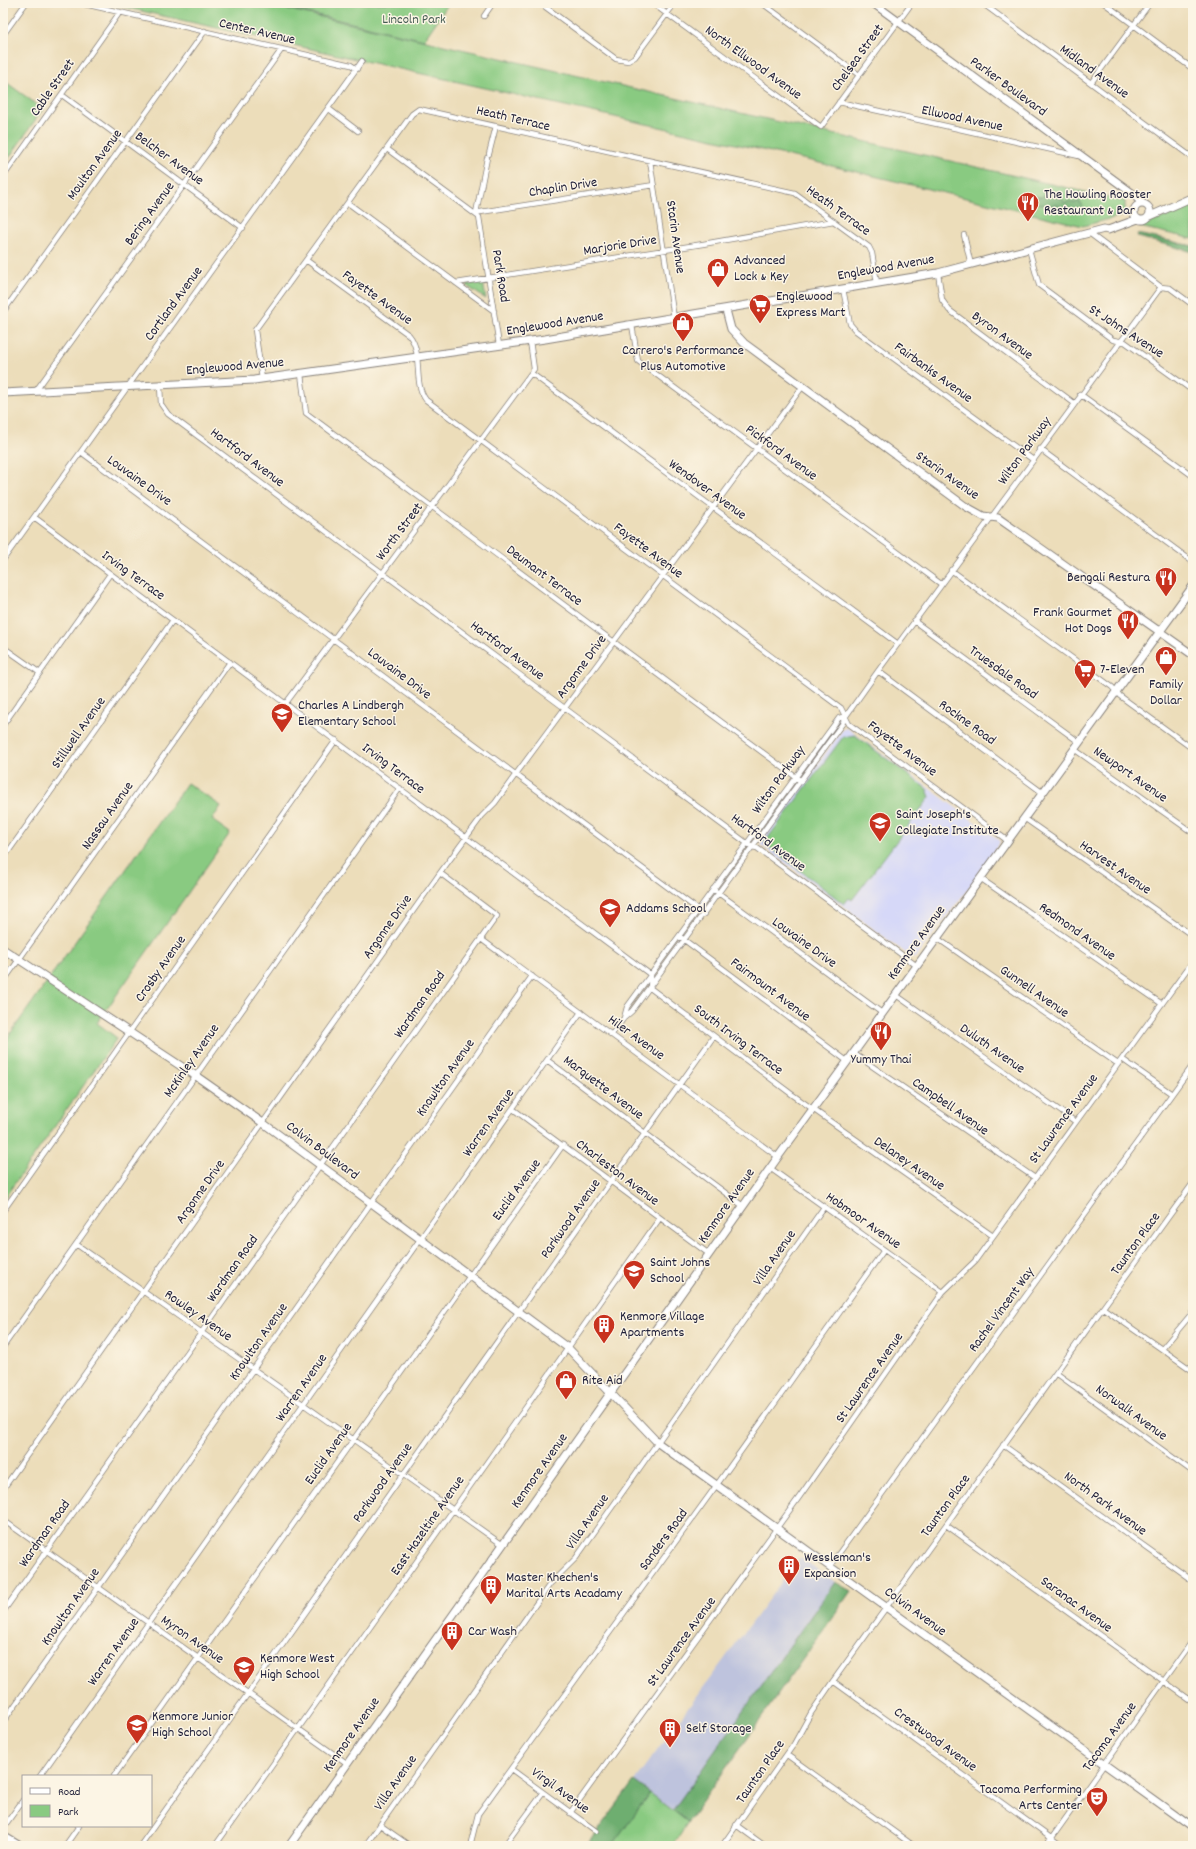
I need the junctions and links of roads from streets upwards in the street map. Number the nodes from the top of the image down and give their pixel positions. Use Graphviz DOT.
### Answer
graph roads {
  1 [pos="26,3"];
  2 [pos="80,3"];
  3 [pos="493,3"];
  4 [pos="540,3"];
  5 [pos="652,3"];
  6 [pos="675,3"];
  7 [pos="762,3"];
  8 [pos="873,3"];
  9 [pos="912,3"];
  10 [pos="982,3"];
  11 [pos="1104,3"];
  12 [pos="1150,3"];
  13 [pos="120,12"];
  14 [pos="667,14"];
  15 [pos="484,16"];
  16 [pos="898,22"];
  17 [pos="1134,25"];
  18 [pos="205,31"];
  19 [pos="3,35"];
  20 [pos="282,49"];
  21 [pos="362,61"];
  22 [pos="357,69"];
  23 [pos="1193,69"];
  24 [pos="859,75"];
  25 [pos="1091,83"];
  26 [pos="62,95"];
  27 [pos="839,102"];
  28 [pos="329,109"];
  29 [pos="496,126"];
  30 [pos="821,127"];
  31 [pos="358,131"];
  32 [pos="126,141"];
  33 [pos="387,149"];
  34 [pos="1080,156"];
  35 [pos="1193,158"];
  36 [pos="650,161"];
  37 [pos="3,177"];
  38 [pos="184,184"];
  39 [pos="654,185"];
  40 [pos="1128,191"];
  41 [pos="1193,197"];
  42 [pos="348,203"];
  43 [pos="1144,204"];
  44 [pos="1166,208"];
  45 [pos="475,213"];
  46 [pos="1135,214"];
  47 [pos="1148,217"];
  48 [pos="834,221"];
  49 [pos="243,228"];
  50 [pos="1089,233"];
  51 [pos="964,235"];
  52 [pos="1030,249"];
  53 [pos="663,250"];
  54 [pos="306,260"];
  55 [pos="971,265"];
  56 [pos="938,273"];
  57 [pos="489,278"];
  58 [pos="456,283"];
  59 [pos="877,283"];
  60 [pos="1161,287"];
  61 [pos="843,289"];
  62 [pos="1193,305"];
  63 [pos="726,310"];
  64 [pos="494,311"];
  65 [pos="3,312"];
  66 [pos="674,318"];
  67 [pos="632,325"];
  68 [pos="530,341"];
  69 [pos="1120,341"];
  70 [pos="499,345"];
  71 [pos="416,357"];
  72 [pos="531,373"];
  73 [pos="301,374"];
  74 [pos="262,379"];
  75 [pos="160,386"];
  76 [pos="803,386"];
  77 [pos="128,387"];
  78 [pos="1193,391"];
  79 [pos="35,392"];
  80 [pos="3,393"];
  81 [pos="1080,394"];
  82 [pos="1074,402"];
  83 [pos="481,441"];
  84 [pos="757,449"];
  85 [pos="1040,449"];
  86 [pos="81,452"];
  87 [pos="1032,459"];
  88 [pos="1193,476"];
  89 [pos="432,507"];
  90 [pos="713,508"];
  91 [pos="991,516"];
  92 [pos="34,517"];
  93 [pos="5,552"];
  94 [pos="3,560"];
  95 [pos="1193,562"];
  96 [pos="951,570"];
  97 [pos="383,573"];
  98 [pos="110,574"];
  99 [pos="663,576"];
  100 [pos="941,584"];
  101 [pos="1193,586"];
  102 [pos="173,620"];
  103 [pos="914,621"];
  104 [pos="1160,631"];
  105 [pos="334,639"];
  106 [pos="614,642"];
  107 [pos="898,644"];
  108 [pos="3,647"];
  109 [pos="1193,655"];
  110 [pos="230,662"];
  111 [pos="878,671"];
  112 [pos="40,674"];
  113 [pos="1116,692"];
  114 [pos="286,703"];
  115 [pos="565,708"];
  116 [pos="846,716"];
  117 [pos="3,725"];
  118 [pos="336,740"];
  119 [pos="1079,742"];
  120 [pos="1074,749"];
  121 [pos="1193,749"];
  122 [pos="516,774"];
  123 [pos="795,776"];
  124 [pos="801,781"];
  125 [pos="400,788"];
  126 [pos="1043,793"];
  127 [pos="1024,818"];
  128 [pos="1193,833"];
  129 [pos="466,838"];
  130 [pos="1008,841"];
  131 [pos="747,843"];
  132 [pos="752,847"];
  133 [pos="3,859"];
  134 [pos="440,873"];
  135 [pos="980,878"];
  136 [pos="713,890"];
  137 [pos="719,894"];
  138 [pos="698,909"];
  139 [pos="704,914"];
  140 [pos="679,936"];
  141 [pos="1193,936"];
  142 [pos="937,938"];
  143 [pos="481,939"];
  144 [pos="685,941"];
  145 [pos="3,949"];
  146 [pos="19,960"];
  147 [pos="1193,961"];
  148 [pos="917,966"];
  149 [pos="651,975"];
  150 [pos="532,976"];
  151 [pos="3,982"];
  152 [pos="650,988"];
  153 [pos="896,995"];
  154 [pos="1162,1004"];
  155 [pos="582,1012"];
  156 [pos="882,1014"];
  157 [pos="624,1018"];
  158 [pos="130,1032"];
  159 [pos="612,1034"];
  160 [pos="714,1036"];
  161 [pos="853,1053"];
  162 [pos="1122,1059"];
  163 [pos="547,1060"];
  164 [pos="847,1061"];
  165 [pos="1118,1064"];
  166 [pos="1193,1065"];
  167 [pos="196,1076"];
  168 [pos="679,1084"];
  169 [pos="1172,1094"];
  170 [pos="513,1109"];
  171 [pos="812,1109"];
  172 [pos="1076,1122"];
  173 [pos="263,1123"];
  174 [pos="645,1133"];
  175 [pos="563,1145"];
  176 [pos="778,1157"];
  177 [pos="320,1165"];
  178 [pos="770,1168"];
  179 [pos="1035,1178"];
  180 [pos="611,1182"];
  181 [pos="1193,1183"];
  182 [pos="371,1203"];
  183 [pos="743,1206"];
  184 [pos="824,1207"];
  185 [pos="3,1211"];
  186 [pos="660,1218"];
  187 [pos="993,1236"];
  188 [pos="421,1240"];
  189 [pos="76,1244"];
  190 [pos="884,1250"];
  191 [pos="708,1254"];
  192 [pos="470,1275"];
  193 [pos="144,1291"];
  194 [pos="943,1292"];
  195 [pos="1103,1308"];
  196 [pos="519,1312"];
  197 [pos="1193,1312"];
  198 [pos="202,1332"];
  199 [pos="3,1347"];
  200 [pos="568,1348"];
  201 [pos="1162,1349"];
  202 [pos="253,1369"];
  203 [pos="1193,1371"];
  204 [pos="1056,1373"];
  205 [pos="610,1394"];
  206 [pos="304,1404"];
  207 [pos="353,1439"];
  208 [pos="658,1442"];
  209 [pos="1004,1445"];
  210 [pos="1193,1472"];
  211 [pos="403,1474"];
  212 [pos="716,1486"];
  213 [pos="3,1490"];
  214 [pos="453,1510"];
  215 [pos="3,1520"];
  216 [pos="946,1525"];
  217 [pos="776,1528"];
  218 [pos="503,1545"];
  219 [pos="46,1551"];
  220 [pos="829,1567"];
  221 [pos="1193,1581"];
  222 [pos="98,1588"];
  223 [pos="886,1608"];
  224 [pos="3,1612"];
  225 [pos="148,1623"];
  226 [pos="1193,1640"];
  227 [pos="198,1658"];
  228 [pos="833,1681"];
  229 [pos="1164,1681"];
  230 [pos="248,1693"];
  231 [pos="1193,1702"];
  232 [pos="3,1722"];
  233 [pos="298,1728"];
  234 [pos="787,1755"];
  235 [pos="348,1764"];
  236 [pos="1104,1764"];
  237 [pos="511,1769"];
  238 [pos="41,1775"];
  239 [pos="115,1775"];
  240 [pos="543,1793"];
  241 [pos="22,1801"];
  242 [pos="570,1813"];
  243 [pos="380,1825"];
  244 [pos="736,1826"];
  245 [pos="78,1827"];
  246 [pos="3,1828"];
  247 [pos="1193,1828"];
  248 [pos="596,1831"];
  249 [pos="3,1836"];
  250 [pos="1051,1838"];
  251 [pos="20,1846"];
  252 [pos="65,1846"];
  253 [pos="140,1846"];
  254 [pos="215,1846"];
  255 [pos="289,1846"];
  256 [pos="365,1846"];
  257 [pos="410,1846"];
  258 [pos="470,1846"];
  259 [pos="504,1846"];
  260 [pos="722,1846"];
  261 [pos="765,1846"];
  262 [pos="914,1846"];
  263 [pos="1046,1846"];
  264 [pos="1062,1846"];
  1 -- 19 [label="street"];
  2 -- 13 [label="street, Center Avenue"];
  3 -- 15 [label="street"];
  4 -- 14 [label="street"];
  5 -- 14 [label="street, North Ellwood Avenue"];
  6 -- 14 [label="street"];
  7 -- 24 [label="street"];
  8 -- 16 [label="street, Parker Boulevard"];
  9 -- 16 [label="street, Chelsea Street"];
  10 -- 25 [label="street, Midland Avenue"];
  11 -- 17 [label="street"];
  12 -- 17 [label="street"];
  13 -- 18 [label="street, Center Avenue"];
  13 -- 26 [label="street, Cable Street"];
  14 -- 30 [label="street, North Ellwood Avenue"];
  16 -- 24 [label="street, Chelsea Street"];
  16 -- 34 [label="street, Parker Boulevard"];
  17 -- 23 [label="street"];
  17 -- 25 [label="street"];
  18 -- 20 [label="street, Center Avenue"];
  18 -- 32 [label="street, Moulton Avenue"];
  20 -- 22 [label="street, Center Avenue"];
  20 -- 38 [label="street, Bering Avenue"];
  21 -- 22 [label="street, Cortland Avenue"];
  22 -- 28 [label="street, Cortland Avenue"];
  24 -- 27 [label="street, Chelsea Street"];
  25 -- 35 [label="street, Midland Avenue"];
  26 -- 32 [label="street, Belcher Avenue"];
  26 -- 37 [label="street, Cable Street"];
  27 -- 30 [label="street, Chelsea Street"];
  27 -- 34 [label="street, Ellwood Avenue"];
  28 -- 31 [label="street"];
  28 -- 49 [label="street, Cortland Avenue"];
  29 -- 33 [label="street, Heath Terrace"];
  29 -- 36 [label="street, Heath Terrace"];
  29 -- 45 [label="street"];
  32 -- 38 [label="street, Belcher Avenue"];
  32 -- 65 [label="street, Moulton Avenue"];
  33 -- 42 [label="street, Heath Terrace"];
  33 -- 45 [label="street"];
  34 -- 40 [label="street, Parker Boulevard"];
  36 -- 39 [label="street, Starin Avenue"];
  36 -- 48 [label="street, Heath Terrace"];
  38 -- 49 [label="street, Belcher Avenue"];
  38 -- 79 [label="street, Bering Avenue"];
  39 -- 45 [label="street, Chaplin Drive"];
  39 -- 53 [label="street, Starin Avenue"];
  40 -- 43 [label="street, Parker Boulevard"];
  40 -- 46 [label="street"];
  41 -- 44 [label="street, Englewood Avenue"];
  42 -- 54 [label="street, Heath Terrace"];
  42 -- 58 [label="street"];
  43 -- 44 [label="street"];
  43 -- 46 [label="street, Englewood Avenue"];
  43 -- 47 [label="street"];
  44 -- 47 [label="street, Englewood Avenue"];
  45 -- 57 [label="street, Park Road"];
  46 -- 47 [label="street, Englewood Avenue"];
  46 -- 50 [label="street, Englewood Avenue"];
  48 -- 53 [label="street, Marjorie Drive"];
  48 -- 59 [label="street, Heath Terrace"];
  49 -- 77 [label="street, Cortland Avenue"];
  50 -- 52 [label="street, Englewood Avenue"];
  50 -- 60 [label="street"];
  51 -- 55 [label="street"];
  52 -- 55 [label="street, Englewood Avenue"];
  52 -- 69 [label="street, St Johns Avenue"];
  53 -- 57 [label="street, Marjorie Drive"];
  53 -- 66 [label="street, Starin Avenue"];
  54 -- 71 [label="street, Fayette Avenue"];
  54 -- 74 [label="street, Heath Terrace"];
  55 -- 56 [label="street, Englewood Avenue"];
  56 -- 59 [label="street, Englewood Avenue"];
  56 -- 82 [label="street, Byron Avenue"];
  57 -- 58 [label="street, Marjorie Drive"];
  57 -- 64 [label="street, Park Road"];
  58 -- 64 [label="street"];
  59 -- 61 [label="street, Englewood Avenue"];
  60 -- 62 [label="street"];
  60 -- 69 [label="street"];
  61 -- 63 [label="street, Englewood Avenue"];
  61 -- 87 [label="street, Fairbanks Avenue"];
  63 -- 66 [label="street, Englewood Avenue"];
  63 -- 76 [label="street, Starin Avenue"];
  64 -- 70 [label="street, Park Road"];
  66 -- 67 [label="street, Englewood Avenue"];
  67 -- 68 [label="street, Englewood Avenue"];
  67 -- 84 [label="street, Pickford Avenue"];
  68 -- 70 [label="street, Englewood Avenue"];
  68 -- 72 [label="street"];
  69 -- 78 [label="street, St Johns Avenue"];
  69 -- 81 [label="street"];
  70 -- 71 [label="street, Englewood Avenue"];
  71 -- 73 [label="street, Englewood Avenue"];
  71 -- 83 [label="street, Fayette Avenue"];
  72 -- 83 [label="street, Worth Street"];
  72 -- 90 [label="street, Wendover Avenue"];
  73 -- 74 [label="street, Englewood Avenue"];
  73 -- 89 [label="street, Deumant Terrace"];
  74 -- 75 [label="street, Englewood Avenue"];
  75 -- 77 [label="street, Englewood Avenue"];
  75 -- 97 [label="street, Hartford Avenue"];
  76 -- 84 [label="street, Argonne Drive"];
  76 -- 91 [label="street, Starin Avenue"];
  77 -- 79 [label="street, Englewood Avenue"];
  77 -- 86 [label="street, Cortland Avenue"];
  79 -- 80 [label="street, Englewood Avenue"];
  81 -- 82 [label="street, Wilton Parkway"];
  81 -- 88 [label="street"];
  82 -- 85 [label="street, Wilton Parkway"];
  83 -- 89 [label="street, Worth Street"];
  83 -- 99 [label="street, Fayette Avenue"];
  84 -- 90 [label="street, Argonne Drive"];
  84 -- 100 [label="street, Pickford Avenue"];
  85 -- 87 [label="street, Wilton Parkway"];
  85 -- 95 [label="street"];
  86 -- 92 [label="street, Cortland Avenue"];
  86 -- 105 [label="street, Louvaine Drive"];
  87 -- 91 [label="street, Wilton Parkway"];
  89 -- 97 [label="street, Worth Street"];
  89 -- 106 [label="street, Deumant Terrace"];
  90 -- 99 [label="street, Argonne Drive"];
  90 -- 107 [label="street, Wendover Avenue"];
  91 -- 96 [label="street, Wilton Parkway"];
  91 -- 104 [label="street, Starin Avenue"];
  92 -- 93 [label="street, Cortland Avenue"];
  92 -- 98 [label="street, Irving Terrace"];
  93 -- 94 [label="street, Cortland Avenue"];
  96 -- 100 [label="street, Wilton Parkway"];
  96 -- 113 [label="street"];
  97 -- 105 [label="street, Worth Street"];
  97 -- 115 [label="street, Hartford Avenue"];
  98 -- 102 [label="street, Irving Terrace"];
  98 -- 112 [label="street"];
  99 -- 106 [label="street, Argonne Drive"];
  99 -- 116 [label="street, Fayette Avenue"];
  100 -- 103 [label="street, Wilton Parkway"];
  101 -- 104 [label="street, Kenmore Avenue"];
  102 -- 110 [label="street, Irving Terrace"];
  102 -- 133 [label="street, Stillwell Avenue"];
  103 -- 107 [label="street, Wilton Parkway"];
  103 -- 119 [label="street, Truesdale Road"];
  104 -- 109 [label="street, Starin Avenue"];
  104 -- 113 [label="street, Kenmore Avenue"];
  105 -- 114 [label="street, Worth Street"];
  105 -- 122 [label="street, Louvaine Drive"];
  106 -- 115 [label="street, Argonne Drive"];
  106 -- 123 [label="street, Deumant Terrace"];
  107 -- 111 [label="street, Wilton Parkway"];
  108 -- 112 [label="street"];
  110 -- 114 [label="street, Irving Terrace"];
  110 -- 146 [label="street, Nassau Avenue"];
  111 -- 116 [label="street, Wilton Parkway"];
  111 -- 126 [label="street, Rockne Road"];
  112 -- 117 [label="street"];
  113 -- 119 [label="street, Kenmore Avenue"];
  113 -- 121 [label="street"];
  114 -- 118 [label="street, Irving Terrace"];
  115 -- 122 [label="street, Argonne Drive"];
  115 -- 131 [label="street, Hartford Avenue"];
  116 -- 123 [label="street, Wilton Parkway"];
  116 -- 124 [label="street, Wilton Parkway"];
  116 -- 130 [label="street, Fayette Avenue"];
  118 -- 125 [label="street, Irving Terrace"];
  118 -- 158 [label="street, Crosby Avenue"];
  119 -- 120 [label="street, Kenmore Avenue"];
  120 -- 126 [label="street, Kenmore Avenue"];
  120 -- 128 [label="street, Newport Avenue"];
  122 -- 129 [label="street, Argonne Drive"];
  122 -- 138 [label="street, Louvaine Drive"];
  123 -- 124 [label="street, Deumant Terrace"];
  123 -- 131 [label="street, Wilton Parkway"];
  124 -- 132 [label="street, Wilton Parkway"];
  125 -- 129 [label="street, Irving Terrace"];
  125 -- 167 [label="street, McKinley Avenue"];
  126 -- 127 [label="street, Kenmore Avenue"];
  127 -- 130 [label="street, Kenmore Avenue"];
  127 -- 141 [label="street, Harvest Avenue"];
  129 -- 134 [label="street, Argonne Drive"];
  129 -- 149 [label="street, Irving Terrace"];
  130 -- 135 [label="street, Kenmore Avenue"];
  131 -- 132 [label="street, Hartford Avenue"];
  131 -- 136 [label="street, Wilton Parkway"];
  132 -- 137 [label="street, Wilton Parkway"];
  132 -- 148 [label="street, Hartford Avenue"];
  134 -- 143 [label="street, Wardman Road"];
  134 -- 173 [label="street, Argonne Drive"];
  135 -- 142 [label="street, Kenmore Avenue"];
  135 -- 154 [label="street, Redmond Avenue"];
  136 -- 137 [label="street, Louvaine Drive"];
  136 -- 138 [label="street, Wilton Parkway"];
  137 -- 139 [label="street, Wilton Parkway"];
  137 -- 156 [label="street, Louvaine Drive"];
  138 -- 139 [label="street, Louvaine Drive"];
  138 -- 140 [label="street, Wilton Parkway"];
  139 -- 144 [label="street, Wilton Parkway"];
  140 -- 144 [label="street, Fairmount Avenue"];
  140 -- 149 [label="street, Wilton Parkway"];
  142 -- 148 [label="street, Kenmore Avenue"];
  142 -- 165 [label="street, Gunnell Avenue"];
  143 -- 150 [label="street, Hiler Avenue"];
  143 -- 177 [label="street, Wardman Road"];
  144 -- 152 [label="street, Wilton Parkway"];
  144 -- 164 [label="street, Fairmount Avenue"];
  145 -- 146 [label="street, Colvin Boulevard"];
  146 -- 151 [label="street, Nassau Avenue"];
  146 -- 158 [label="street, Colvin Boulevard"];
  147 -- 154 [label="street, St Lawrence Avenue"];
  148 -- 153 [label="street, Kenmore Avenue"];
  149 -- 152 [label="street"];
  149 -- 157 [label="street, Wilton Parkway"];
  150 -- 155 [label="street, Hiler Avenue"];
  150 -- 182 [label="street, Knowlton Avenue"];
  152 -- 157 [label="street, Wilton Parkway"];
  152 -- 160 [label="street, South Irving Terrace"];
  153 -- 156 [label="street, Kenmore Avenue"];
  153 -- 172 [label="street, Duluth Avenue"];
  154 -- 162 [label="street, St Lawrence Avenue"];
  155 -- 159 [label="street, Hiler Avenue"];
  155 -- 163 [label="street, Warren Avenue"];
  156 -- 161 [label="street, Kenmore Avenue"];
  157 -- 159 [label="street, Wilton Parkway"];
  158 -- 167 [label="street, Colvin Boulevard"];
  158 -- 185 [label="street, Crosby Avenue"];
  159 -- 168 [label="street, Hiler Avenue"];
  160 -- 168 [label="street, Parkwood Avenue"];
  160 -- 171 [label="street, South Irving Terrace"];
  161 -- 164 [label="street, Kenmore Avenue"];
  161 -- 179 [label="street, Campbell Avenue"];
  162 -- 165 [label="street, St Lawrence Avenue"];
  162 -- 169 [label="street"];
  163 -- 170 [label="street, Warren Avenue"];
  163 -- 174 [label="street, Marquette Avenue"];
  164 -- 171 [label="street, Kenmore Avenue"];
  165 -- 172 [label="street, St Lawrence Avenue"];
  166 -- 169 [label="street, Rachel Vincent Way"];
  167 -- 173 [label="street, Colvin Boulevard"];
  167 -- 189 [label="street, McKinley Avenue"];
  168 -- 174 [label="street, Parkwood Avenue"];
  168 -- 176 [label="street, Hiler Avenue"];
  169 -- 220 [label="street, Rachel Vincent Way"];
  170 -- 175 [label="street, Charleston Avenue"];
  170 -- 188 [label="street, Warren Avenue"];
  171 -- 176 [label="street, Kenmore Avenue"];
  171 -- 187 [label="street, Delaney Avenue"];
  172 -- 179 [label="street, St Lawrence Avenue"];
  173 -- 177 [label="street, Colvin Boulevard"];
  173 -- 193 [label="street, Argonne Drive"];
  174 -- 180 [label="street, Parkwood Avenue"];
  174 -- 183 [label="street, Marquette Avenue"];
  175 -- 180 [label="street, Charleston Avenue"];
  175 -- 192 [label="street, Euclid Avenue"];
  176 -- 178 [label="street, Kenmore Avenue"];
  177 -- 182 [label="street, Colvin Boulevard"];
  177 -- 198 [label="street, Wardman Road"];
  178 -- 183 [label="street, Kenmore Avenue"];
  178 -- 184 [label="street, Hobmoor Avenue"];
  179 -- 187 [label="street, St Lawrence Avenue"];
  180 -- 186 [label="street, Charleston Avenue"];
  180 -- 196 [label="street, Parkwood Avenue"];
  181 -- 195 [label="street, Taunton Place"];
  182 -- 188 [label="street, Colvin Boulevard"];
  182 -- 202 [label="street, Knowlton Avenue"];
  183 -- 191 [label="street, Kenmore Avenue"];
  184 -- 190 [label="street, Hobmoor Avenue"];
  184 -- 208 [label="street, Villa Avenue"];
  186 -- 191 [label="street, Charleston Avenue"];
  186 -- 200 [label="street, East Hazeltine Avenue"];
  187 -- 194 [label="street, St Lawrence Avenue"];
  188 -- 192 [label="street, Colvin Boulevard"];
  188 -- 206 [label="street, Warren Avenue"];
  189 -- 193 [label="street, Rowley Avenue"];
  189 -- 199 [label="street, McKinley Avenue"];
  190 -- 194 [label="street, Hobmoor Avenue"];
  190 -- 212 [label="street, Sanders Road"];
  191 -- 205 [label="street, Kenmore Avenue"];
  192 -- 196 [label="street, Colvin Boulevard"];
  192 -- 207 [label="street, Euclid Avenue"];
  193 -- 198 [label="street, Rowley Avenue"];
  193 -- 213 [label="street, Argonne Drive"];
  194 -- 217 [label="street, St Lawrence Avenue"];
  195 -- 201 [label="street"];
  195 -- 204 [label="street, Taunton Place"];
  196 -- 200 [label="street, Colvin Boulevard"];
  196 -- 211 [label="street, Parkwood Avenue"];
  197 -- 201 [label="street"];
  198 -- 202 [label="street, Rowley Avenue"];
  198 -- 219 [label="street, Wardman Road"];
  200 -- 205 [label="street, Colvin Boulevard"];
  200 -- 214 [label="street, East Hazeltine Avenue"];
  201 -- 203 [label="street"];
  202 -- 206 [label="street, Rowley Avenue"];
  202 -- 222 [label="street, Knowlton Avenue"];
  204 -- 209 [label="street, Taunton Place"];
  204 -- 210 [label="street, Norwalk Avenue"];
  205 -- 208 [label="street, Colvin Avenue"];
  205 -- 218 [label="street, Kenmore Avenue"];
  206 -- 207 [label="street, Rowley Avenue"];
  206 -- 225 [label="street, Warren Avenue"];
  207 -- 211 [label="street, Rowley Avenue"];
  207 -- 227 [label="street, Euclid Avenue"];
  208 -- 212 [label="street, Colvin Avenue"];
  208 -- 243 [label="street, Villa Avenue"];
  209 -- 216 [label="street, Taunton Place"];
  209 -- 221 [label="street, North Park Avenue"];
  211 -- 214 [label="street, Rowley Avenue"];
  211 -- 230 [label="street, Parkwood Avenue"];
  212 -- 217 [label="street, Colvin Avenue"];
  212 -- 237 [label="street, Sanders Road"];
  214 -- 218 [label="street, Rowley Avenue"];
  214 -- 233 [label="street, East Hazeltine Avenue"];
  215 -- 219 [label="street, Myron Avenue"];
  216 -- 223 [label="street, Taunton Place"];
  216 -- 229 [label="street, Saranac Avenue"];
  217 -- 220 [label="street, Colvin Avenue"];
  217 -- 242 [label="street, St Lawrence Avenue"];
  218 -- 235 [label="street, Kenmore Avenue"];
  219 -- 222 [label="street, Myron Avenue"];
  219 -- 224 [label="street, Wardman Road"];
  220 -- 223 [label="street, Colvin Avenue"];
  222 -- 225 [label="street, Myron Avenue"];
  222 -- 232 [label="street, Knowlton Avenue"];
  223 -- 228 [label="street, Taunton Place"];
  223 -- 236 [label="street, Colvin Avenue"];
  225 -- 227 [label="street, Myron Avenue"];
  225 -- 238 [label="street, Warren Avenue"];
  226 -- 229 [label="street, Tacoma Avenue"];
  227 -- 230 [label="street, Myron Avenue"];
  227 -- 239 [label="street, Euclid Avenue"];
  228 -- 234 [label="street, Taunton Place"];
  228 -- 250 [label="street, Crestwood Avenue"];
  229 -- 231 [label="street, Saranac Avenue"];
  229 -- 236 [label="street, Tacoma Avenue"];
  230 -- 233 [label="street, Myron Avenue"];
  230 -- 253 [label="street, Parkwood Avenue"];
  233 -- 235 [label="street, Myron Avenue"];
  233 -- 254 [label="street, East Hazeltine Avenue"];
  234 -- 244 [label="street, Taunton Place"];
  234 -- 262 [label="street"];
  235 -- 255 [label="street, Kenmore Avenue"];
  236 -- 247 [label="street, Colvin Avenue"];
  236 -- 250 [label="street, Tacoma Avenue"];
  237 -- 240 [label="street, Virgil Avenue"];
  237 -- 258 [label="street, Sanders Road"];
  240 -- 242 [label="street, Virgil Avenue"];
  240 -- 259 [label="street"];
  241 -- 246 [label="street"];
  242 -- 248 [label="street, Virgil Avenue"];
  243 -- 256 [label="street, Villa Avenue"];
  243 -- 257 [label="street"];
  244 -- 260 [label="street, Taunton Place"];
  244 -- 261 [label="street"];
  245 -- 252 [label="street"];
  249 -- 251 [label="street"];
  250 -- 263 [label="street, Tacoma Avenue"];
  250 -- 264 [label="street, Crestwood Avenue"];
}
